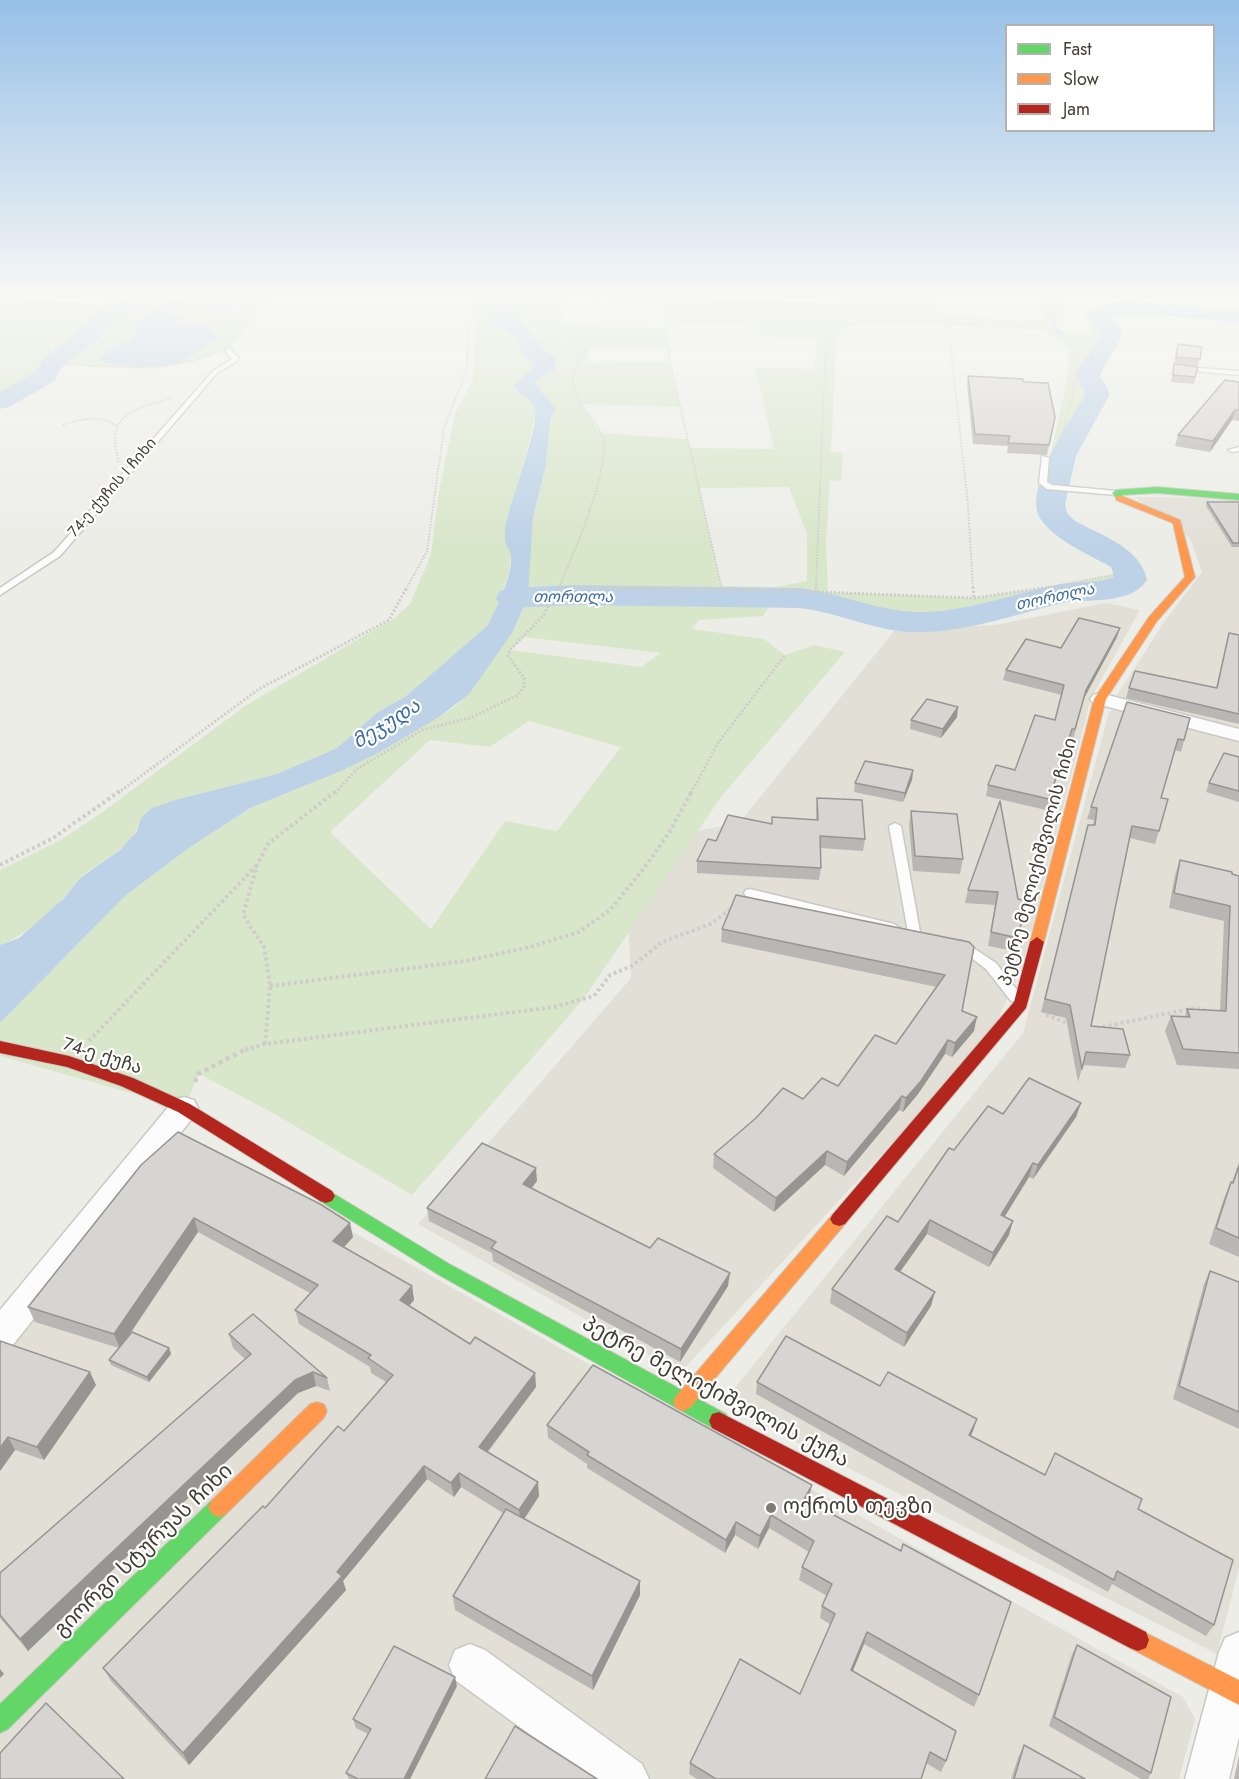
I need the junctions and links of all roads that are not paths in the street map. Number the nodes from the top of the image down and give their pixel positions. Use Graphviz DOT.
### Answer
graph roads {
  1 [pos="208,380"];
  2 [pos="1045,458"];
  3 [pos="1116,495"];
  4 [pos="1239,496"];
  5 [pos="0,592"];
  6 [pos="1100,699"];
  7 [pos="1239,735"];
  8 [pos="895,826"];
  9 [pos="750,893"];
  10 [pos="944,940"];
  11 [pos="1021,1004"];
  12 [pos="3,1048"];
  13 [pos="184,1108"];
  14 [pos="0,1335"];
  15 [pos="683,1402"];
  16 [pos="317,1411"];
  17 [pos="470,1665"];
  18 [pos="1236,1678"];
  19 [pos="0,1721"];
  20 [pos="627,1779"];
  21 [pos="1207,1779"];
  1 -- 5 [label="lane, 74-ე ქუჩის I ჩიხი"];
  2 -- 3 [label="lane"];
  3 -- 4 [label="street"];
  3 -- 6 [label="street, პეტრე მელიქიშვილის ჩიხი"];
  6 -- 7 [label="street"];
  6 -- 11 [label="street, პეტრე მელიქიშვილის ჩიხი"];
  8 -- 9 [label="lane"];
  10 -- 11 [label="lane"];
  11 -- 15 [label="street, პეტრე მელიქიშვილის ჩიხი"];
  12 -- 13 [label="street, 74-ე ქუჩა"];
  13 -- 14 [label="street"];
  13 -- 15 [label="street, პეტრე მელიქიშვილის ქუჩა"];
  15 -- 18 [label="street, პეტრე მელიქიშვილის ქუჩა"];
  16 -- 19 [label="street, გიორგი სტურუას ჩიხი"];
  17 -- 20 [label="street"];
  18 -- 21 [label="street"];
}
